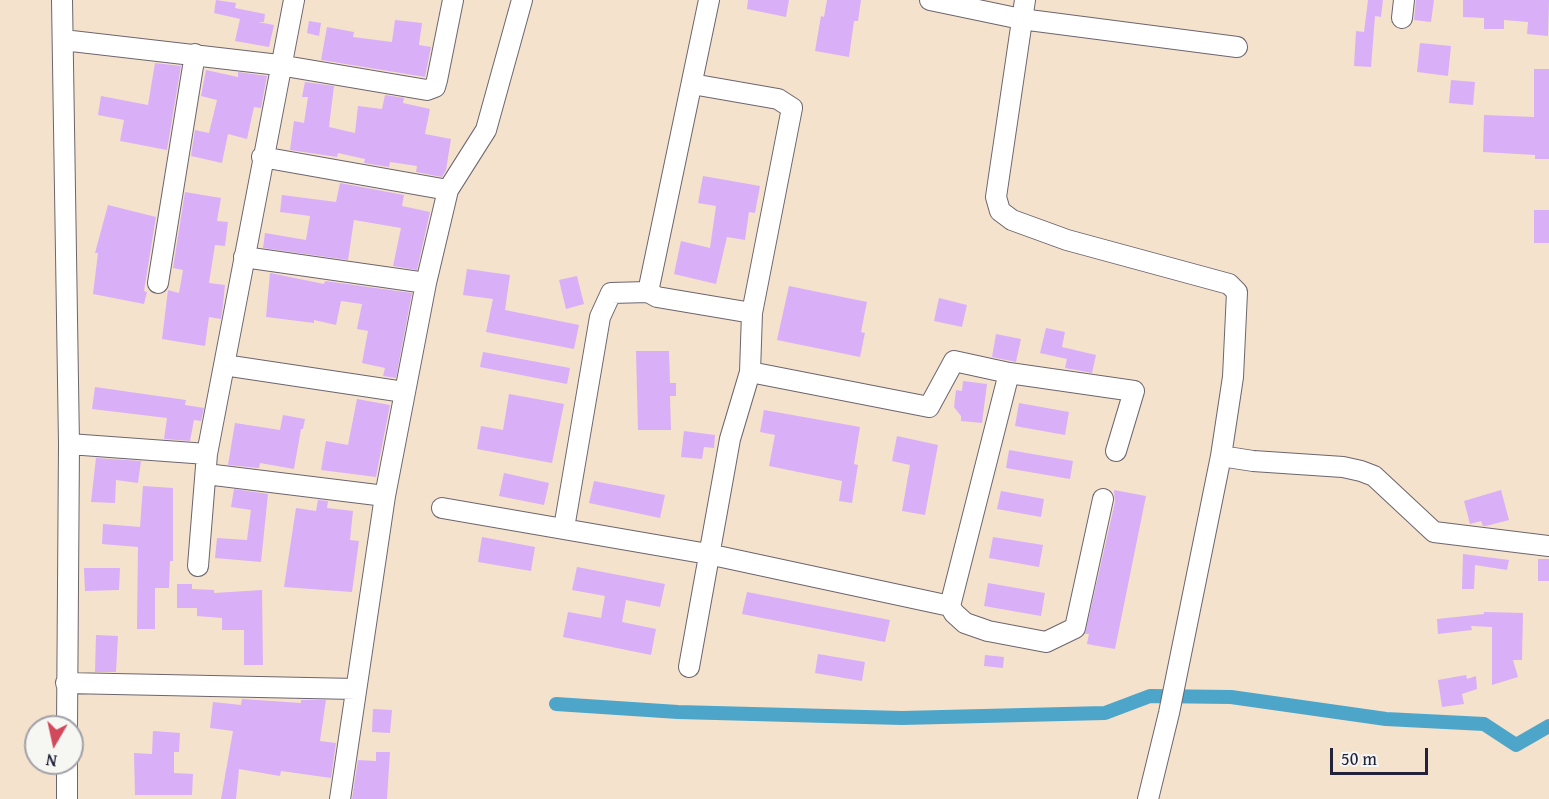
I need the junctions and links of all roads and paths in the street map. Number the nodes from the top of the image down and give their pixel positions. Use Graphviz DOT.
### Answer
graph roads {
  1 [pos="62,0"];
  2 [pos="294,0"];
  3 [pos="453,0"];
  4 [pos="522,0"];
  5 [pos="709,0"];
  6 [pos="930,0"];
  7 [pos="1023,10"];
  8 [pos="63,40"];
  9 [pos="1237,47"];
  10 [pos="195,54"];
  11 [pos="279,65"];
  12 [pos="692,84"];
  13 [pos="262,157"];
  14 [pos="448,190"];
  15 [pos="244,257"];
  16 [pos="158,283"];
  17 [pos="426,283"];
  18 [pos="648,292"];
  19 [pos="752,313"];
  20 [pos="224,365"];
  21 [pos="750,372"];
  22 [pos="1009,373"];
  23 [pos="404,392"];
  24 [pos="69,444"];
  25 [pos="1116,451"];
  26 [pos="1221,456"];
  27 [pos="206,464"];
  28 [pos="385,496"];
  29 [pos="1103,499"];
  30 [pos="442,508"];
  31 [pos="564,528"];
  32 [pos="1549,546"];
  33 [pos="708,554"];
  34 [pos="198,566"];
  35 [pos="950,606"];
  36 [pos="689,668"];
  37 [pos="66,683"];
  38 [pos="356,689"];
  39 [pos="67,715"];
  40 [pos="67,775"];
  41 [pos="67,799"];
  42 [pos="340,799"];
  43 [pos="1148,799"];
  1 -- 8 [label="street"];
  2 -- 11 [label="street"];
  3 -- 11 [label="street"];
  4 -- 14 [label="street"];
  5 -- 12 [label="street"];
  6 -- 7 [label="street"];
  7 -- 9 [label="street"];
  7 -- 26 [label="street"];
  8 -- 10 [label="street"];
  8 -- 24 [label="street"];
  10 -- 11 [label="street"];
  10 -- 16 [label="street"];
  11 -- 13 [label="street"];
  12 -- 18 [label="street"];
  12 -- 19 [label="street"];
  13 -- 14 [label="street"];
  13 -- 15 [label="street"];
  14 -- 17 [label="street"];
  15 -- 17 [label="street"];
  15 -- 20 [label="street"];
  17 -- 23 [label="street"];
  18 -- 19 [label="street"];
  18 -- 31 [label="street"];
  19 -- 21 [label="street"];
  20 -- 23 [label="street"];
  20 -- 27 [label="street"];
  21 -- 22 [label="street"];
  21 -- 33 [label="street"];
  22 -- 25 [label="street"];
  22 -- 35 [label="street"];
  23 -- 28 [label="street"];
  24 -- 27 [label="street"];
  24 -- 37 [label="street"];
  26 -- 32 [label="street"];
  26 -- 43 [label="street"];
  27 -- 28 [label="street"];
  27 -- 34 [label="street"];
  28 -- 38 [label="street"];
  29 -- 35 [label="street"];
  30 -- 31 [label="street"];
  31 -- 33 [label="street"];
  33 -- 35 [label="street"];
  33 -- 36 [label="street"];
  37 -- 38 [label="street"];
  37 -- 39 [label="street"];
  38 -- 42 [label="street"];
  40 -- 41 [label="street"];
}
